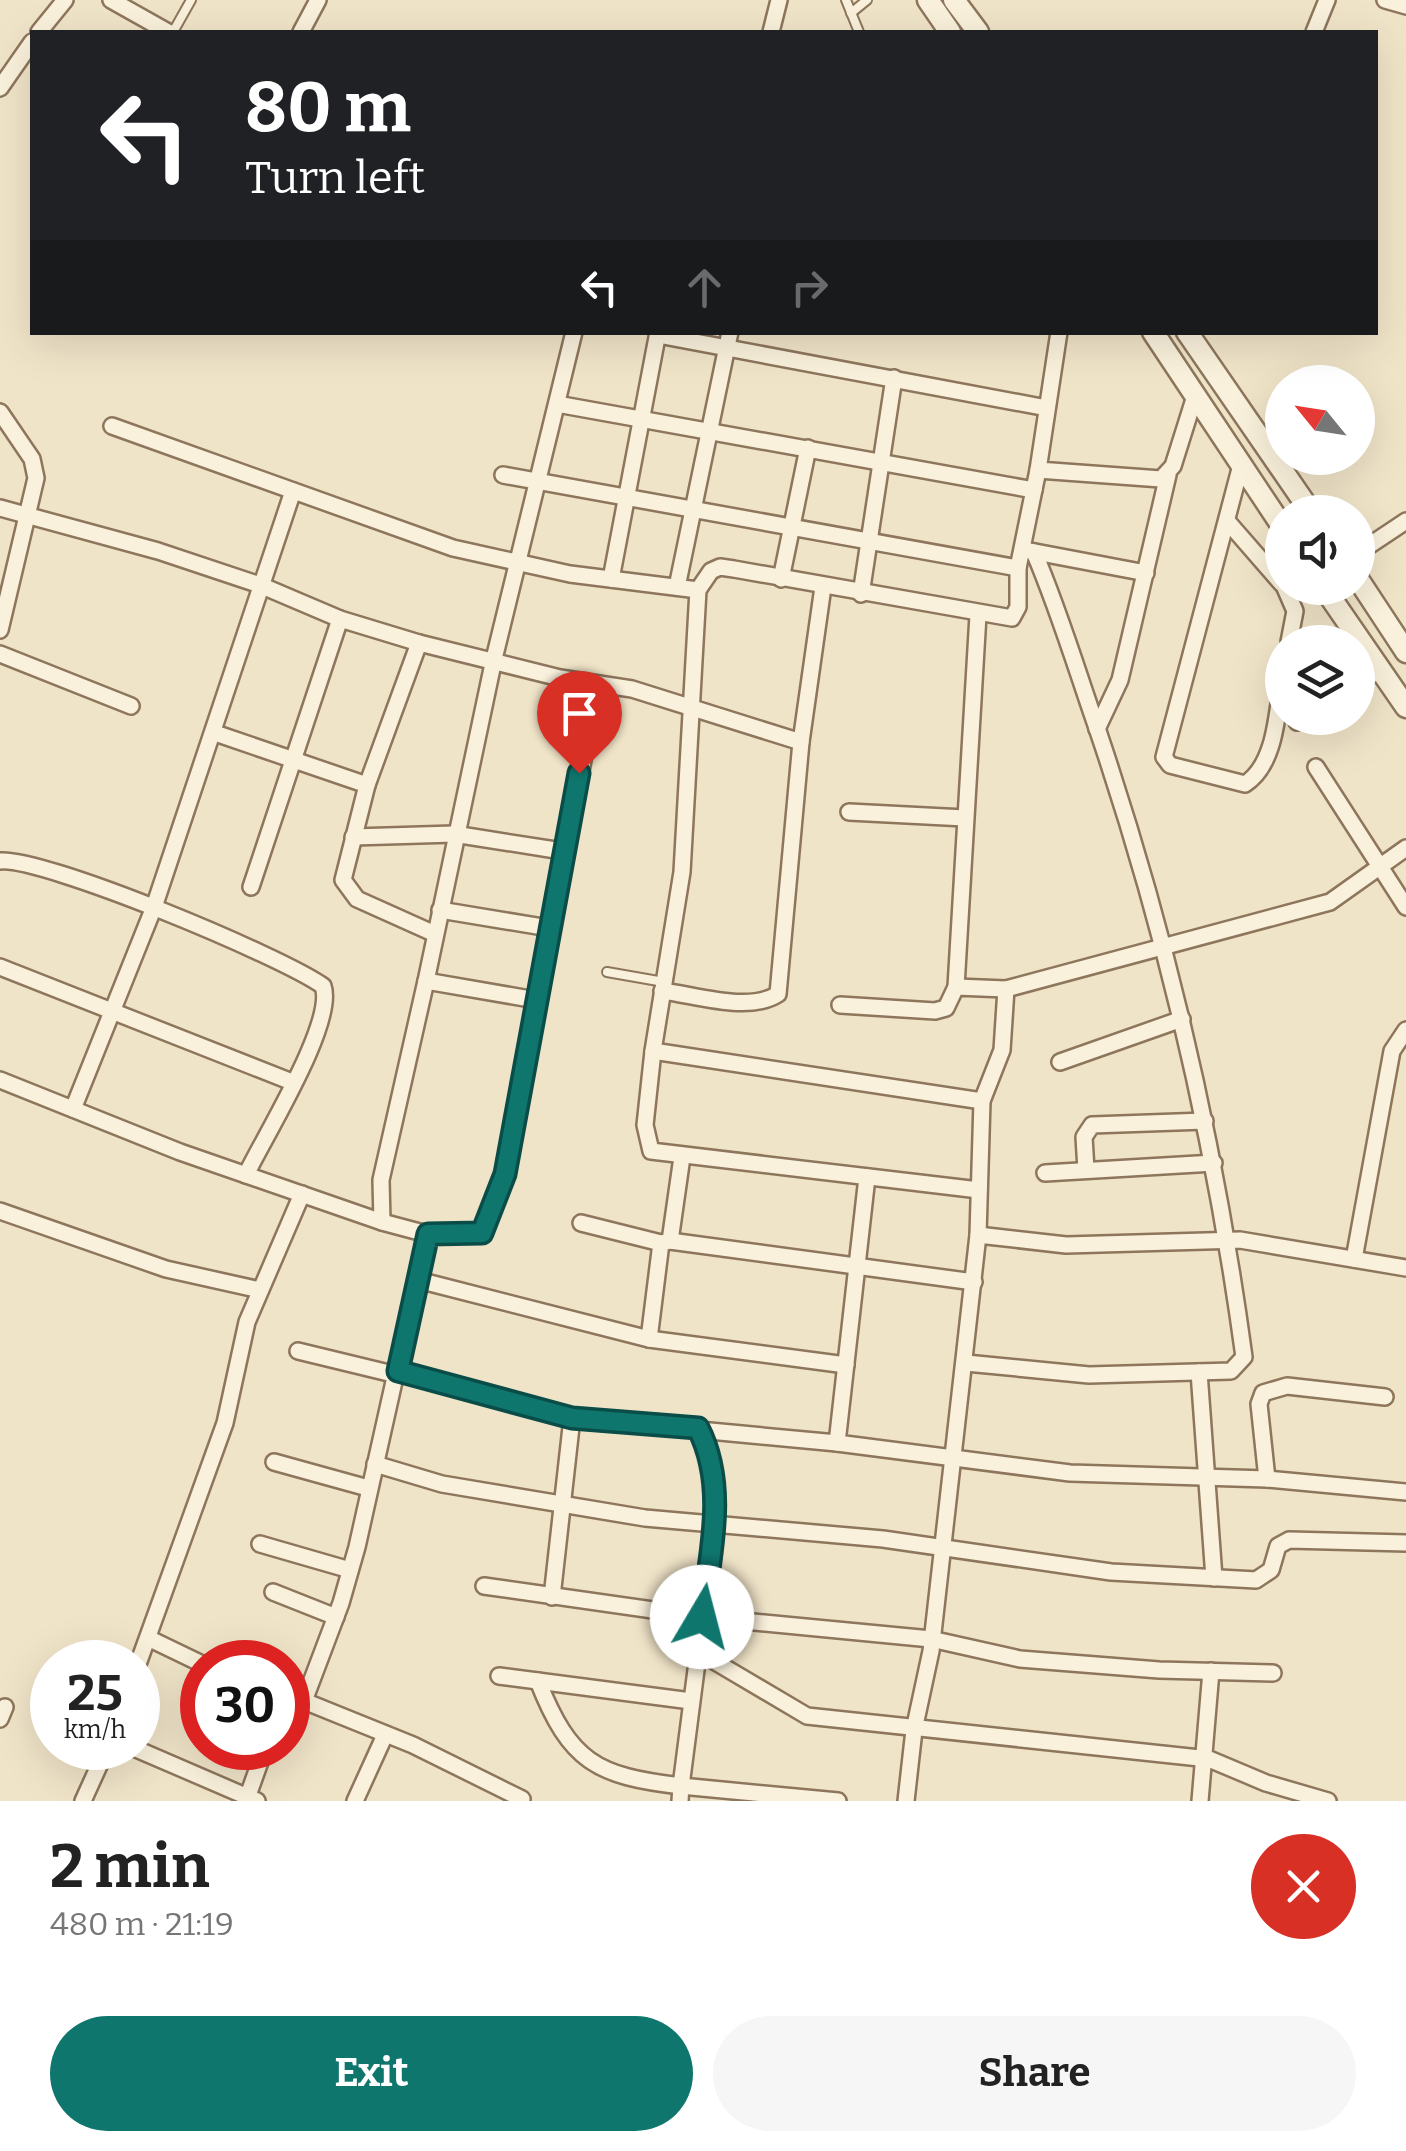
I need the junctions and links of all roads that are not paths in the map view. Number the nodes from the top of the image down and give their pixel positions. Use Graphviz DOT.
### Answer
graph roads {
  1 [pos="65,0"];
  2 [pos="111,0"];
  3 [pos="191,0"];
  4 [pos="318,0"];
  5 [pos="779,0"];
  6 [pos="846,0"];
  7 [pos="868,0"];
  8 [pos="928,0"];
  9 [pos="954,0"];
  10 [pos="1326,0"];
  11 [pos="1385,0"];
  12 [pos="1406,6"];
  13 [pos="852,13"];
  14 [pos="42,30"];
  15 [pos="167,30"];
  16 [pos="172,30"];
  17 [pos="302,30"];
  18 [pos="772,30"];
  19 [pos="858,30"];
  20 [pos="949,30"];
  21 [pos="976,30"];
  22 [pos="1315,30"];
  23 [pos="30,45"];
  24 [pos="0,88"];
  25 [pos="573,335"];
  26 [pos="658,335"];
  27 [pos="670,335"];
  28 [pos="1058,335"];
  29 [pos="1154,335"];
  30 [pos="1189,335"];
  31 [pos="728,340"];
  32 [pos="894,378"];
  33 [pos="1195,396"];
  34 [pos="557,404"];
  35 [pos="1047,408"];
  36 [pos="0,412"];
  37 [pos="642,420"];
  38 [pos="112,426"];
  39 [pos="710,432"];
  40 [pos="808,448"];
  41 [pos="884,461"];
  42 [pos="1241,464"];
  43 [pos="1038,470"];
  44 [pos="1168,475"];
  45 [pos="503,476"];
  46 [pos="539,482"];
  47 [pos="1034,490"];
  48 [pos="293,491"];
  49 [pos="1299,495"];
  50 [pos="625,498"];
  51 [pos="1265,500"];
  52 [pos="0,508"];
  53 [pos="693,510"];
  54 [pos="26,513"];
  55 [pos="1406,521"];
  56 [pos="1228,522"];
  57 [pos="791,529"];
  58 [pos="870,542"];
  59 [pos="1375,542"];
  60 [pos="1028,550"];
  61 [pos="521,563"];
  62 [pos="1265,564"];
  63 [pos="1018,568"];
  64 [pos="1146,573"];
  65 [pos="611,579"];
  66 [pos="781,579"];
  67 [pos="260,585"];
  68 [pos="678,587"];
  69 [pos="822,587"];
  70 [pos="698,590"];
  71 [pos="860,594"];
  72 [pos="1336,605"];
  73 [pos="1375,605"];
  74 [pos="978,615"];
  75 [pos="340,620"];
  76 [pos="0,630"];
  77 [pos="420,643"];
  78 [pos="1406,652"];
  79 [pos="0,654"];
  80 [pos="494,659"];
  81 [pos="1380,670"];
  82 [pos="1375,673"];
  83 [pos="598,684"];
  84 [pos="132,706"];
  85 [pos="695,707"];
  86 [pos="1406,708"];
  87 [pos="1097,730"];
  88 [pos="215,732"];
  89 [pos="1271,735"];
  90 [pos="801,742"];
  91 [pos="292,759"];
  92 [pos="1316,767"];
  93 [pos="367,785"];
  94 [pos="849,812"];
  95 [pos="965,818"];
  96 [pos="454,834"];
  97 [pos="353,837"];
  98 [pos="1406,848"];
  99 [pos="562,851"];
  100 [pos="0,861"];
  101 [pos="1379,867"];
  102 [pos="251,887"];
  103 [pos="154,907"];
  104 [pos="1406,907"];
  105 [pos="440,910"];
  106 [pos="549,928"];
  107 [pos="435,934"];
  108 [pos="1165,944"];
  109 [pos="0,966"];
  110 [pos="608,972"];
  111 [pos="426,982"];
  112 [pos="663,986"];
  113 [pos="956,987"];
  114 [pos="1006,989"];
  115 [pos="536,1000"];
  116 [pos="840,1005"];
  117 [pos="114,1011"];
  118 [pos="1182,1019"];
  119 [pos="1406,1030"];
  120 [pos="653,1051"];
  121 [pos="1060,1062"];
  122 [pos="0,1080"];
  123 [pos="292,1082"];
  124 [pos="1386,1094"];
  125 [pos="1406,1096"];
  126 [pos="982,1101"];
  127 [pos="73,1109"];
  128 [pos="1205,1121"];
  129 [pos="682,1157"];
  130 [pos="1214,1164"];
  131 [pos="1086,1170"];
  132 [pos="1044,1172"];
  133 [pos="246,1175"];
  134 [pos="867,1177"];
  135 [pos="980,1190"];
  136 [pos="302,1194"];
  137 [pos="0,1211"];
  138 [pos="382,1222"];
  139 [pos="581,1224"];
  140 [pos="428,1234"];
  141 [pos="978,1235"];
  142 [pos="1228,1240"];
  143 [pos="665,1242"];
  144 [pos="1354,1260"];
  145 [pos="856,1266"];
  146 [pos="1406,1268"];
  147 [pos="418,1280"];
  148 [pos="974,1282"];
  149 [pos="260,1290"];
  150 [pos="649,1339"];
  151 [pos="298,1351"];
  152 [pos="966,1363"];
  153 [pos="846,1365"];
  154 [pos="1199,1372"];
  155 [pos="397,1373"];
  156 [pos="1385,1397"];
  157 [pos="572,1418"];
  158 [pos="698,1428"];
  159 [pos="837,1443"];
  160 [pos="956,1457"];
  161 [pos="274,1462"];
  162 [pos="375,1464"];
  163 [pos="1210,1478"];
  164 [pos="1267,1479"];
  165 [pos="368,1488"];
  166 [pos="1406,1492"];
  167 [pos="562,1507"];
  168 [pos="715,1523"];
  169 [pos="1406,1543"];
  170 [pos="260,1544"];
  171 [pos="941,1549"];
  172 [pos="350,1570"];
  173 [pos="1214,1578"];
  174 [pos="484,1586"];
  175 [pos="273,1592"];
  176 [pos="552,1597"];
  177 [pos="336,1616"];
  178 [pos="702,1617"];
  179 [pos="148,1638"];
  180 [pos="931,1639"];
  181 [pos="697,1651"];
  182 [pos="180,1653"];
  183 [pos="310,1671"];
  184 [pos="1212,1671"];
  185 [pos="1273,1673"];
  186 [pos="500,1676"];
  187 [pos="538,1681"];
  188 [pos="691,1701"];
  189 [pos="310,1707"];
  190 [pos="914,1730"];
  191 [pos="385,1736"];
  192 [pos="1204,1758"];
  193 [pos="160,1760"];
  194 [pos="96,1770"];
  195 [pos="260,1770"];
  196 [pos="680,1794"];
  197 [pos="522,1799"];
  198 [pos="251,1800"];
  199 [pos="83,1801"];
  200 [pos="355,1801"];
  201 [pos="838,1801"];
  202 [pos="906,1801"];
  203 [pos="1200,1801"];
  204 [pos="1328,1801"];
  1 -- 14 [label="street"];
  2 -- 15 [label="street"];
  3 -- 16 [label="lane"];
  4 -- 17 [label="street"];
  5 -- 18 [label="street"];
  6 -- 13 [label="lane"];
  7 -- 13 [label="lane"];
  8 -- 20 [label="street"];
  9 -- 21 [label="street"];
  10 -- 22 [label="street"];
  11 -- 12 [label="street"];
  13 -- 19 [label="lane"];
  23 -- 24 [label="street"];
  25 -- 34 [label="street"];
  26 -- 37 [label="street"];
  27 -- 31 [label="street"];
  28 -- 35 [label="street"];
  29 -- 33 [label="street"];
  30 -- 49 [label="street"];
  31 -- 32 [label="street"];
  31 -- 39 [label="street"];
  32 -- 35 [label="street"];
  32 -- 41 [label="street"];
  33 -- 42 [label="street"];
  33 -- 44 [label="street"];
  34 -- 37 [label="street"];
  34 -- 46 [label="street"];
  35 -- 43 [label="street"];
  36 -- 54 [label="street"];
  37 -- 39 [label="street"];
  37 -- 50 [label="street"];
  38 -- 48 [label="street"];
  39 -- 40 [label="street"];
  39 -- 53 [label="street"];
  40 -- 41 [label="street"];
  40 -- 57 [label="street"];
  41 -- 47 [label="street"];
  41 -- 58 [label="street"];
  42 -- 51 [label="street"];
  42 -- 56 [label="street"];
  43 -- 44 [label="street"];
  43 -- 47 [label="street"];
  44 -- 64 [label="street"];
  45 -- 46 [label="street"];
  46 -- 50 [label="street"];
  46 -- 61 [label="street"];
  47 -- 60 [label="street"];
  48 -- 61 [label="street"];
  48 -- 67 [label="street"];
  50 -- 53 [label="street"];
  50 -- 65 [label="street"];
  52 -- 54 [label="street"];
  53 -- 57 [label="street"];
  53 -- 68 [label="street"];
  54 -- 67 [label="street"];
  54 -- 76 [label="street"];
  55 -- 59 [label="street"];
  56 -- 62 [label="street"];
  56 -- 89 [label="street"];
  57 -- 58 [label="street"];
  57 -- 66 [label="street"];
  58 -- 63 [label="street"];
  58 -- 71 [label="street"];
  60 -- 63 [label="street"];
  60 -- 64 [label="street"];
  60 -- 87 [label="street"];
  61 -- 65 [label="street"];
  61 -- 80 [label="street"];
  63 -- 74 [label="street"];
  64 -- 87 [label="street"];
  65 -- 68 [label="street"];
  66 -- 69 [label="street"];
  66 -- 70 [label="street"];
  67 -- 75 [label="street"];
  67 -- 88 [label="street"];
  68 -- 70 [label="street"];
  69 -- 71 [label="street"];
  69 -- 90 [label="street"];
  70 -- 85 [label="street"];
  71 -- 74 [label="street"];
  72 -- 81 [label="street"];
  73 -- 78 [label="street"];
  74 -- 95 [label="street"];
  75 -- 77 [label="street"];
  75 -- 91 [label="street"];
  77 -- 80 [label="street"];
  77 -- 93 [label="street"];
  79 -- 84 [label="street"];
  80 -- 83 [label="street"];
  80 -- 96 [label="street"];
  81 -- 82 [label="street"];
  81 -- 86 [label="street"];
  83 -- 85 [label="street"];
  83 -- 99 [label="street"];
  85 -- 90 [label="street"];
  85 -- 112 [label="street"];
  87 -- 108 [label="street"];
  88 -- 91 [label="street"];
  88 -- 103 [label="street"];
  90 -- 112 [label="street"];
  91 -- 93 [label="street"];
  91 -- 102 [label="street"];
  92 -- 101 [label="street"];
  93 -- 97 [label="street"];
  94 -- 95 [label="street"];
  95 -- 113 [label="street"];
  96 -- 97 [label="street"];
  96 -- 99 [label="street"];
  96 -- 105 [label="street"];
  97 -- 107 [label="street"];
  98 -- 101 [label="street"];
  99 -- 106 [label="street"];
  100 -- 103 [label="street"];
  101 -- 104 [label="street"];
  101 -- 108 [label="street"];
  103 -- 117 [label="street"];
  103 -- 123 [label="street"];
  105 -- 106 [label="street"];
  105 -- 107 [label="street"];
  106 -- 115 [label="street"];
  107 -- 111 [label="street"];
  108 -- 114 [label="street"];
  108 -- 118 [label="street"];
  109 -- 117 [label="street"];
  110 -- 112 [label="lane"];
  111 -- 115 [label="street"];
  111 -- 138 [label="street"];
  112 -- 120 [label="street"];
  113 -- 114 [label="street"];
  113 -- 116 [label="street"];
  114 -- 126 [label="street"];
  115 -- 140 [label="street"];
  117 -- 123 [label="street"];
  117 -- 127 [label="street"];
  118 -- 121 [label="street"];
  118 -- 128 [label="street"];
  119 -- 124 [label="street"];
  120 -- 126 [label="street"];
  120 -- 129 [label="street"];
  122 -- 127 [label="street"];
  123 -- 133 [label="street"];
  124 -- 125 [label="street"];
  124 -- 144 [label="street"];
  126 -- 135 [label="street"];
  127 -- 133 [label="street"];
  128 -- 130 [label="street"];
  128 -- 131 [label="street"];
  129 -- 134 [label="street"];
  129 -- 143 [label="street"];
  130 -- 131 [label="street"];
  130 -- 142 [label="street"];
  131 -- 132 [label="street"];
  133 -- 136 [label="street"];
  134 -- 135 [label="street"];
  134 -- 145 [label="street"];
  135 -- 141 [label="street"];
  136 -- 138 [label="street"];
  136 -- 149 [label="street"];
  137 -- 149 [label="street"];
  138 -- 140 [label="street"];
  139 -- 143 [label="street"];
  140 -- 147 [label="street"];
  141 -- 142 [label="street"];
  141 -- 148 [label="street"];
  142 -- 144 [label="street"];
  142 -- 154 [label="street"];
  143 -- 145 [label="street"];
  143 -- 150 [label="street"];
  144 -- 146 [label="street"];
  145 -- 148 [label="street"];
  145 -- 153 [label="street"];
  147 -- 150 [label="street"];
  147 -- 155 [label="street"];
  148 -- 152 [label="street"];
  149 -- 179 [label="street"];
  150 -- 153 [label="street"];
  151 -- 155 [label="street"];
  152 -- 154 [label="street"];
  152 -- 160 [label="street"];
  153 -- 159 [label="street"];
  154 -- 163 [label="street"];
  155 -- 157 [label="street"];
  155 -- 162 [label="street"];
  156 -- 164 [label="street"];
  157 -- 158 [label="street"];
  157 -- 167 [label="street"];
  158 -- 159 [label="street"];
  158 -- 168 [label="street"];
  159 -- 160 [label="street"];
  160 -- 163 [label="street"];
  160 -- 171 [label="street"];
  161 -- 165 [label="street"];
  162 -- 165 [label="street"];
  162 -- 167 [label="street"];
  163 -- 164 [label="street"];
  163 -- 173 [label="street"];
  164 -- 166 [label="street"];
  165 -- 172 [label="street"];
  167 -- 168 [label="street"];
  167 -- 176 [label="street"];
  168 -- 171 [label="street"];
  168 -- 178 [label="street"];
  169 -- 173 [label="street"];
  170 -- 172 [label="street"];
  171 -- 173 [label="street"];
  171 -- 180 [label="street"];
  172 -- 177 [label="street"];
  174 -- 176 [label="street"];
  175 -- 177 [label="street"];
  176 -- 178 [label="street"];
  177 -- 183 [label="street"];
  178 -- 180 [label="street"];
  178 -- 181 [label="street"];
  179 -- 182 [label="street"];
  180 -- 184 [label="street"];
  180 -- 190 [label="street"];
  181 -- 188 [label="street"];
  181 -- 190 [label="street"];
  184 -- 185 [label="street"];
  184 -- 192 [label="street"];
  186 -- 187 [label="street"];
  187 -- 188 [label="street"];
  187 -- 196 [label="street"];
  188 -- 196 [label="street"];
  189 -- 191 [label="street"];
  190 -- 192 [label="street"];
  190 -- 202 [label="street"];
  191 -- 197 [label="street"];
  191 -- 200 [label="street"];
  192 -- 203 [label="street"];
  192 -- 204 [label="street"];
  193 -- 198 [label="street"];
  194 -- 199 [label="street"];
  195 -- 198 [label="street"];
  196 -- 201 [label="street"];
}
